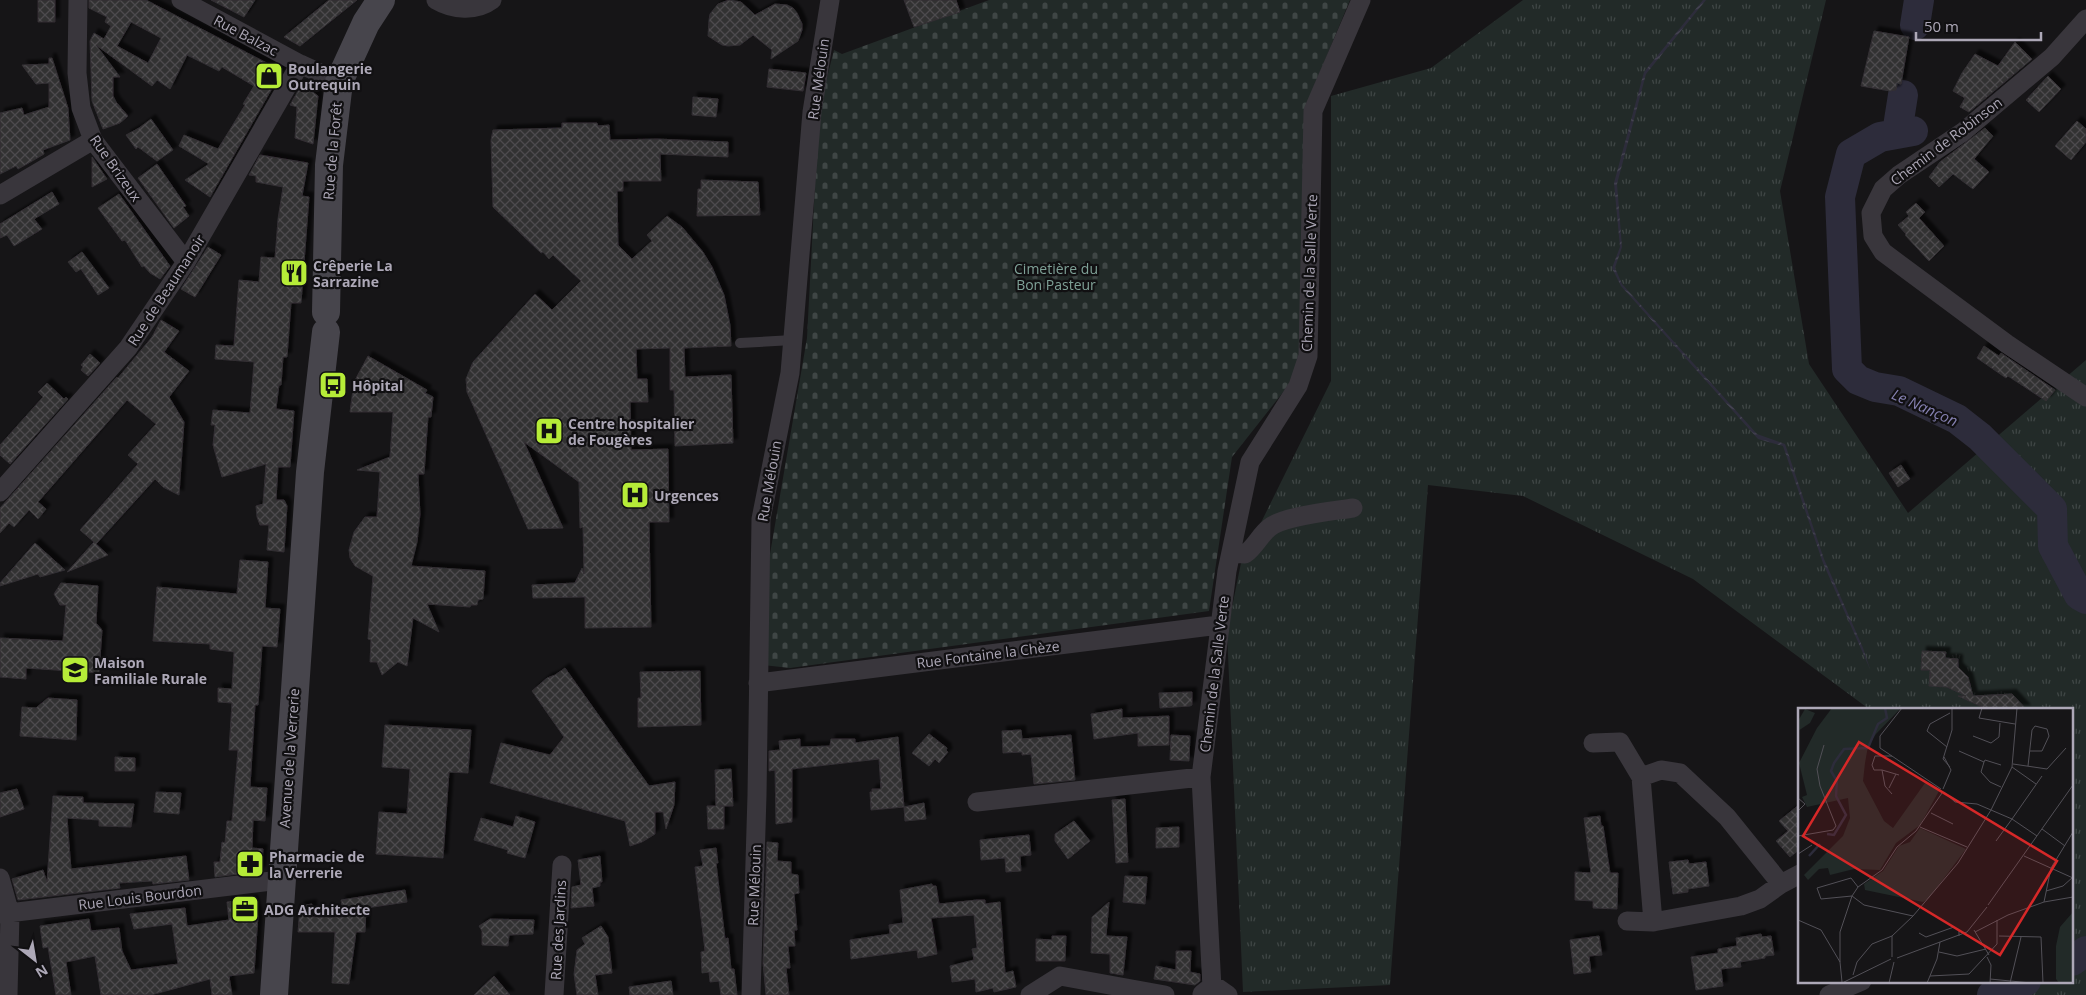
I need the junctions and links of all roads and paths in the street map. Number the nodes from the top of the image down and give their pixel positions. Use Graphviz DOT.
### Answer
graph roads {
  1 [pos="78,0"];
  2 [pos="181,0"];
  3 [pos="381,0"];
  4 [pos="436,0"];
  5 [pos="492,0"];
  6 [pos="830,0"];
  7 [pos="1362,0"];
  8 [pos="2086,19"];
  9 [pos="300,64"];
  10 [pos="339,82"];
  11 [pos="94,140"];
  12 [pos="0,195"];
  13 [pos="186,262"];
  14 [pos="793,340"];
  15 [pos="740,343"];
  16 [pos="2086,397"];
  17 [pos="0,492"];
  18 [pos="1354,508"];
  19 [pos="306,522"];
  20 [pos="1231,553"];
  21 [pos="1219,625"];
  22 [pos="758,683"];
  23 [pos="1593,743"];
  24 [pos="1201,777"];
  25 [pos="1642,777"];
  26 [pos="976,802"];
  27 [pos="562,865"];
  28 [pos="1798,875"];
  29 [pos="0,878"];
  30 [pos="280,880"];
  31 [pos="1781,884"];
  32 [pos="5,914"];
  33 [pos="1627,921"];
  34 [pos="1653,922"];
  35 [pos="1860,982"];
  36 [pos="1214,993"];
  37 [pos="8,995"];
  38 [pos="274,995"];
  39 [pos="554,995"];
  40 [pos="751,995"];
  41 [pos="1030,995"];
  42 [pos="1165,995"];
  43 [pos="1829,995"];
  1 -- 11 [label="street, Rue Brizeux"];
  2 -- 9 [label="street, Rue Balzac"];
  3 -- 10 [label="main road, Rue de la Forêt"];
  4 -- 5 [label="street"];
  6 -- 14 [label="street, Rue Mélouin"];
  7 -- 20 [label="street, Chemin de la Salle Verte"];
  8 -- 16 [label="street, Chemin de Robinson"];
  9 -- 10 [label="street, Rue Balzac"];
  9 -- 13 [label="street, Rue de Beaumanoir"];
  10 -- 19 [label="main road, Rue de la Forêt"];
  11 -- 12 [label="street"];
  11 -- 13 [label="street, Rue Brizeux"];
  13 -- 17 [label="street, Rue de Beaumanoir"];
  14 -- 15 [label="lane"];
  14 -- 22 [label="street, Rue Mélouin"];
  18 -- 20 [label="street"];
  19 -- 30 [label="main road, Avenue de la Verrerie"];
  20 -- 21 [label="street, Chemin de la Salle Verte"];
  21 -- 22 [label="street, Rue Fontaine la Chèze"];
  21 -- 24 [label="street, Chemin de la Salle Verte"];
  22 -- 40 [label="street, Rue Mélouin"];
  23 -- 25 [label="street"];
  24 -- 26 [label="street"];
  24 -- 36 [label="street, Chemin de la Salle Verte"];
  25 -- 31 [label="street"];
  25 -- 34 [label="street"];
  27 -- 39 [label="street, Rue des Jardins"];
  28 -- 31 [label="street"];
  29 -- 32 [label="street"];
  30 -- 32 [label="street, Rue Louis Bourdon"];
  30 -- 38 [label="main road, Avenue de la Verrerie"];
  31 -- 34 [label="street"];
  32 -- 37 [label="street"];
  33 -- 34 [label="street"];
  35 -- 43 [label="street"];
  41 -- 42 [label="street"];
}
